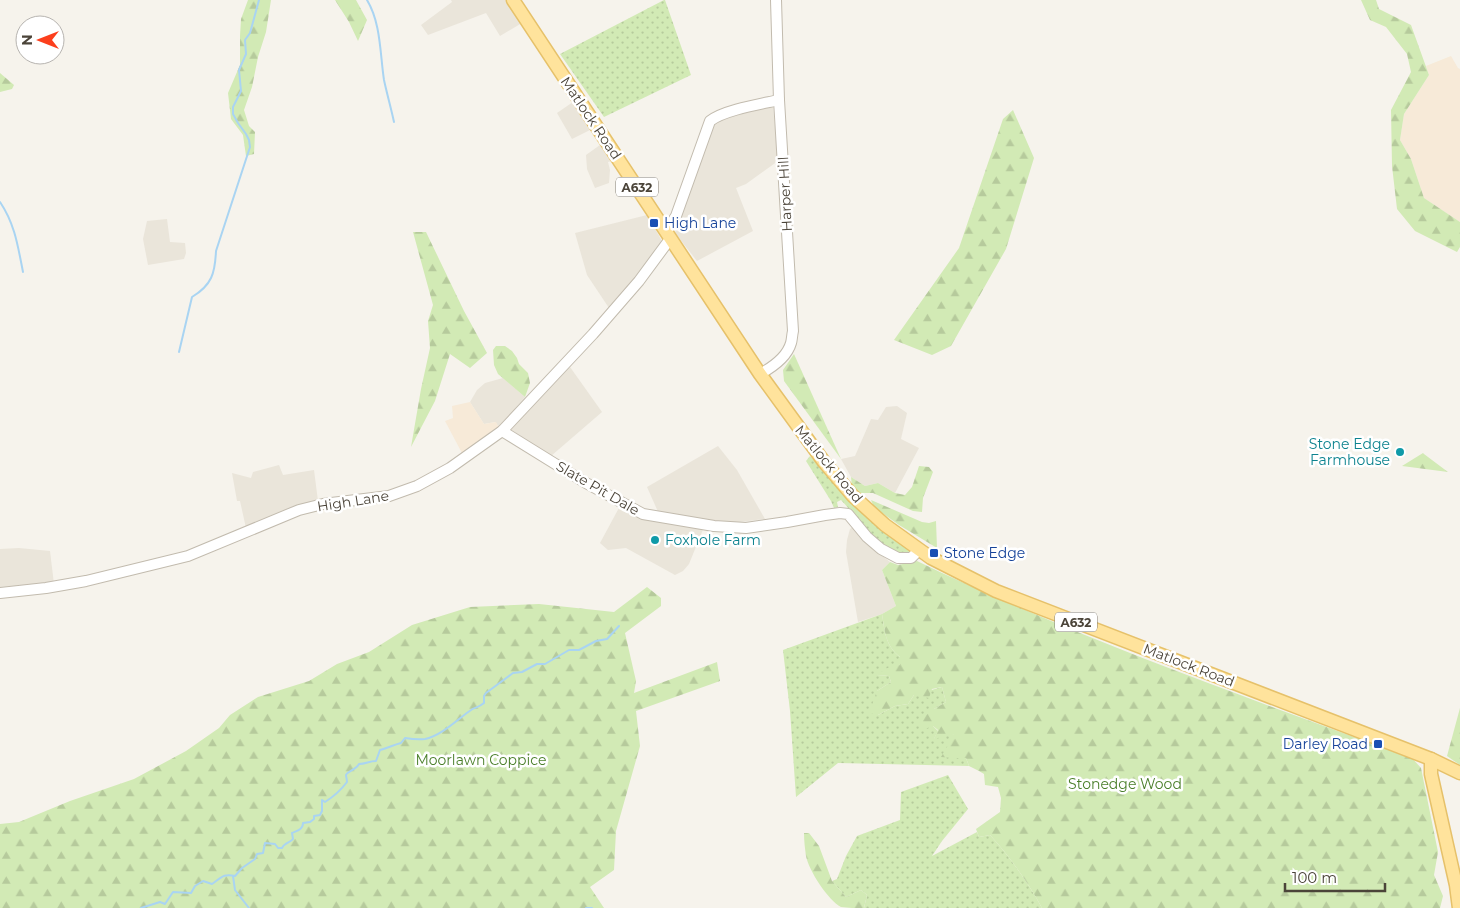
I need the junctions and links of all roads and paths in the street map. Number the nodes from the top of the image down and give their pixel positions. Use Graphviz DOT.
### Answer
graph roads {
  1 [pos="513,0"];
  2 [pos="776,0"];
  3 [pos="779,100"];
  4 [pos="668,235"];
  5 [pos="760,374"];
  6 [pos="502,431"];
  7 [pos="919,550"];
  8 [pos="2,592"];
  9 [pos="1431,759"];
  10 [pos="1460,773"];
  11 [pos="1459,908"];
  1 -- 4 [label="main road, Matlock Road / A632"];
  2 -- 3 [label="street, Harper Hill"];
  3 -- 4 [label="street, High Lane"];
  3 -- 5 [label="street, Harper Hill"];
  4 -- 5 [label="main road, Matlock Road / A632"];
  4 -- 6 [label="street, High Lane"];
  5 -- 7 [label="main road, Matlock Road / A632"];
  6 -- 7 [label="street, Slate Pit Dale"];
  6 -- 8 [label="street, High Lane"];
  7 -- 9 [label="main road, Matlock Road / A632"];
  9 -- 10 [label="main road, Matlock Road / A632"];
  9 -- 11 [label="main road"];
}
